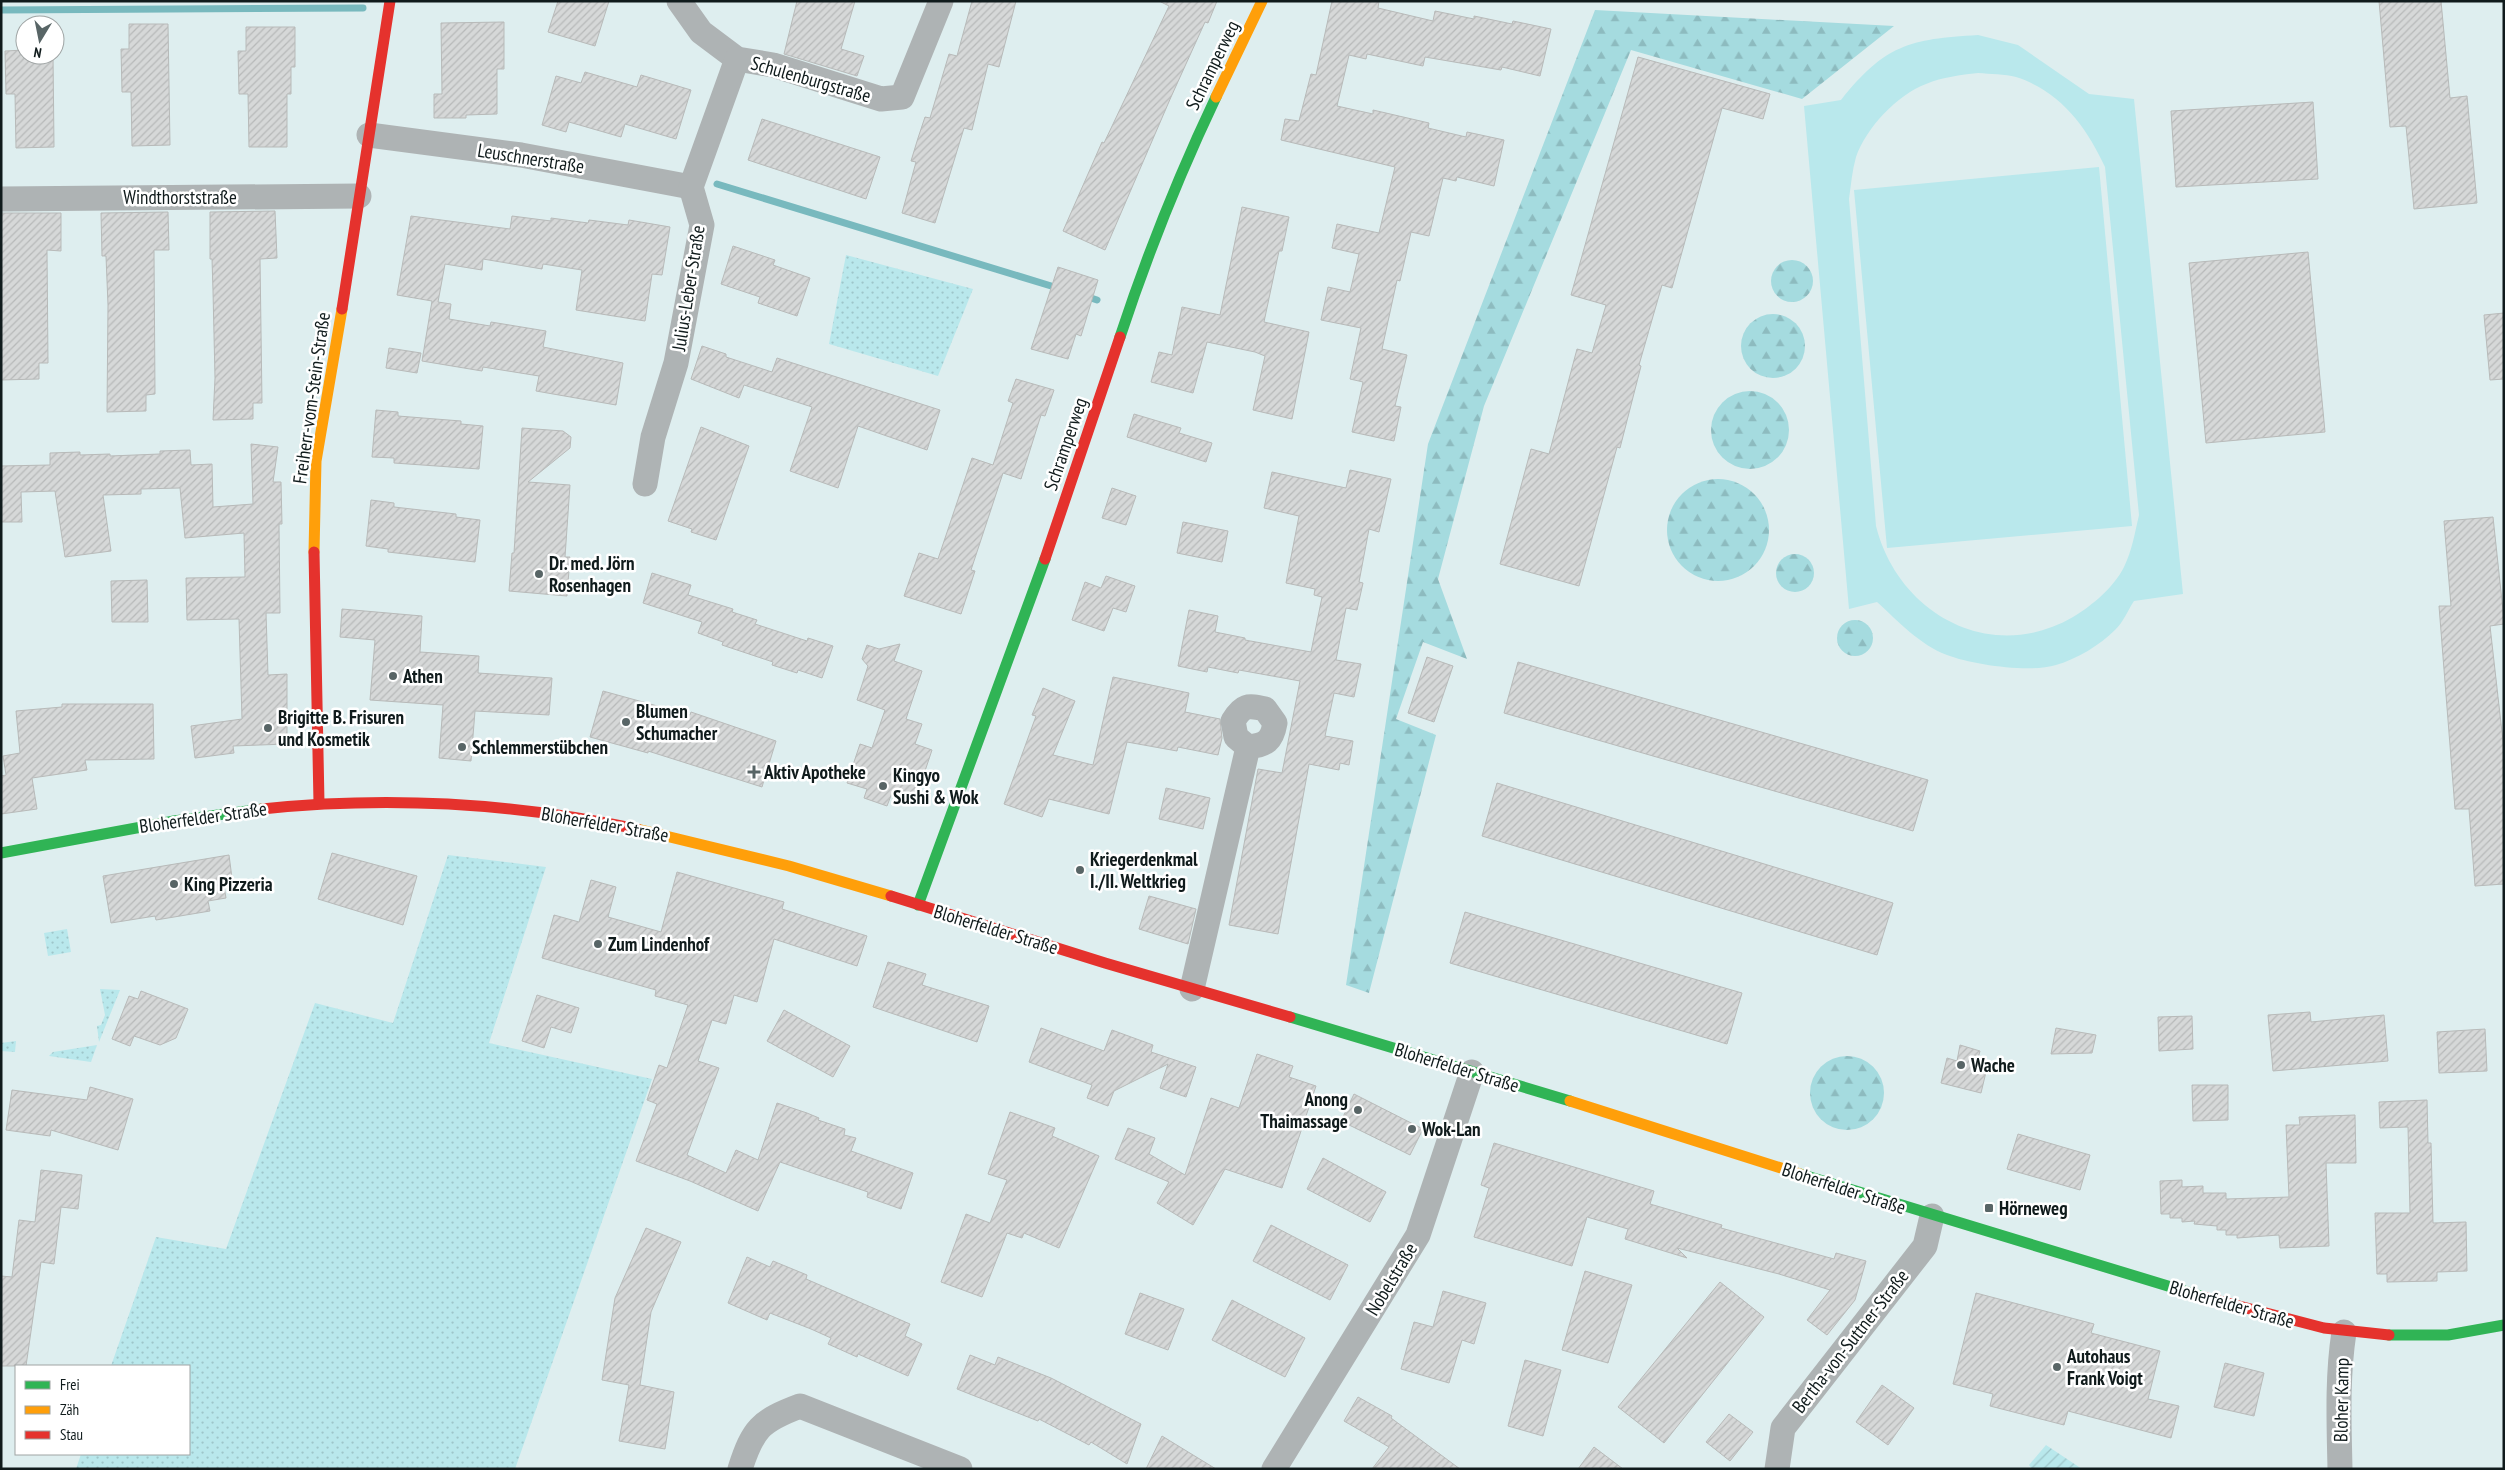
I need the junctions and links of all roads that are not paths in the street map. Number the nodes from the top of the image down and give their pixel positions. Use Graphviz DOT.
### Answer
graph roads {
  1 [pos="390,1"];
  2 [pos="679,1"];
  3 [pos="941,1"];
  4 [pos="1262,1"];
  5 [pos="737,59"];
  6 [pos="369,135"];
  7 [pos="691,187"];
  8 [pos="360,196"];
  9 [pos="1,198"];
  10 [pos="645,484"];
  11 [pos="1248,747"];
  12 [pos="319,803"];
  13 [pos="1,853"];
  14 [pos="918,905"];
  15 [pos="1192,989"];
  16 [pos="1472,1072"];
  17 [pos="1932,1216"];
  18 [pos="2504,1325"];
  19 [pos="2344,1332"];
  20 [pos="2337,1466"];
  21 [pos="740,1469"];
  22 [pos="960,1469"];
  23 [pos="1274,1469"];
  24 [pos="1777,1469"];
  1 -- 6 [label="street, Freiherr-vom-Stein-Straße"];
  2 -- 5 [label="street"];
  3 -- 5 [label="street, Schulenburgstraße"];
  4 -- 14 [label="street, Schramperweg"];
  5 -- 7 [label="street"];
  6 -- 7 [label="street, Leuschnerstraße"];
  6 -- 8 [label="street, Freiherr-vom-Stein-Straße"];
  7 -- 10 [label="street, Julius-Leber-Straße"];
  8 -- 9 [label="street, Windthorststraße"];
  8 -- 12 [label="street, Freiherr-vom-Stein-Straße"];
  11 -- 15 [label="street"];
  12 -- 13 [label="street, Bloherfelder Straße"];
  12 -- 14 [label="street, Bloherfelder Straße"];
  14 -- 15 [label="street, Bloherfelder Straße"];
  15 -- 16 [label="street, Bloherfelder Straße"];
  16 -- 17 [label="street, Bloherfelder Straße"];
  16 -- 23 [label="street, Nobelstraße"];
  17 -- 19 [label="street, Bloherfelder Straße"];
  17 -- 24 [label="street, Bertha-von-Suttner-Straße"];
  18 -- 19 [label="street, Bloherfelder Straße"];
  19 -- 20 [label="street, Bloher Kamp"];
  21 -- 22 [label="street"];
}
